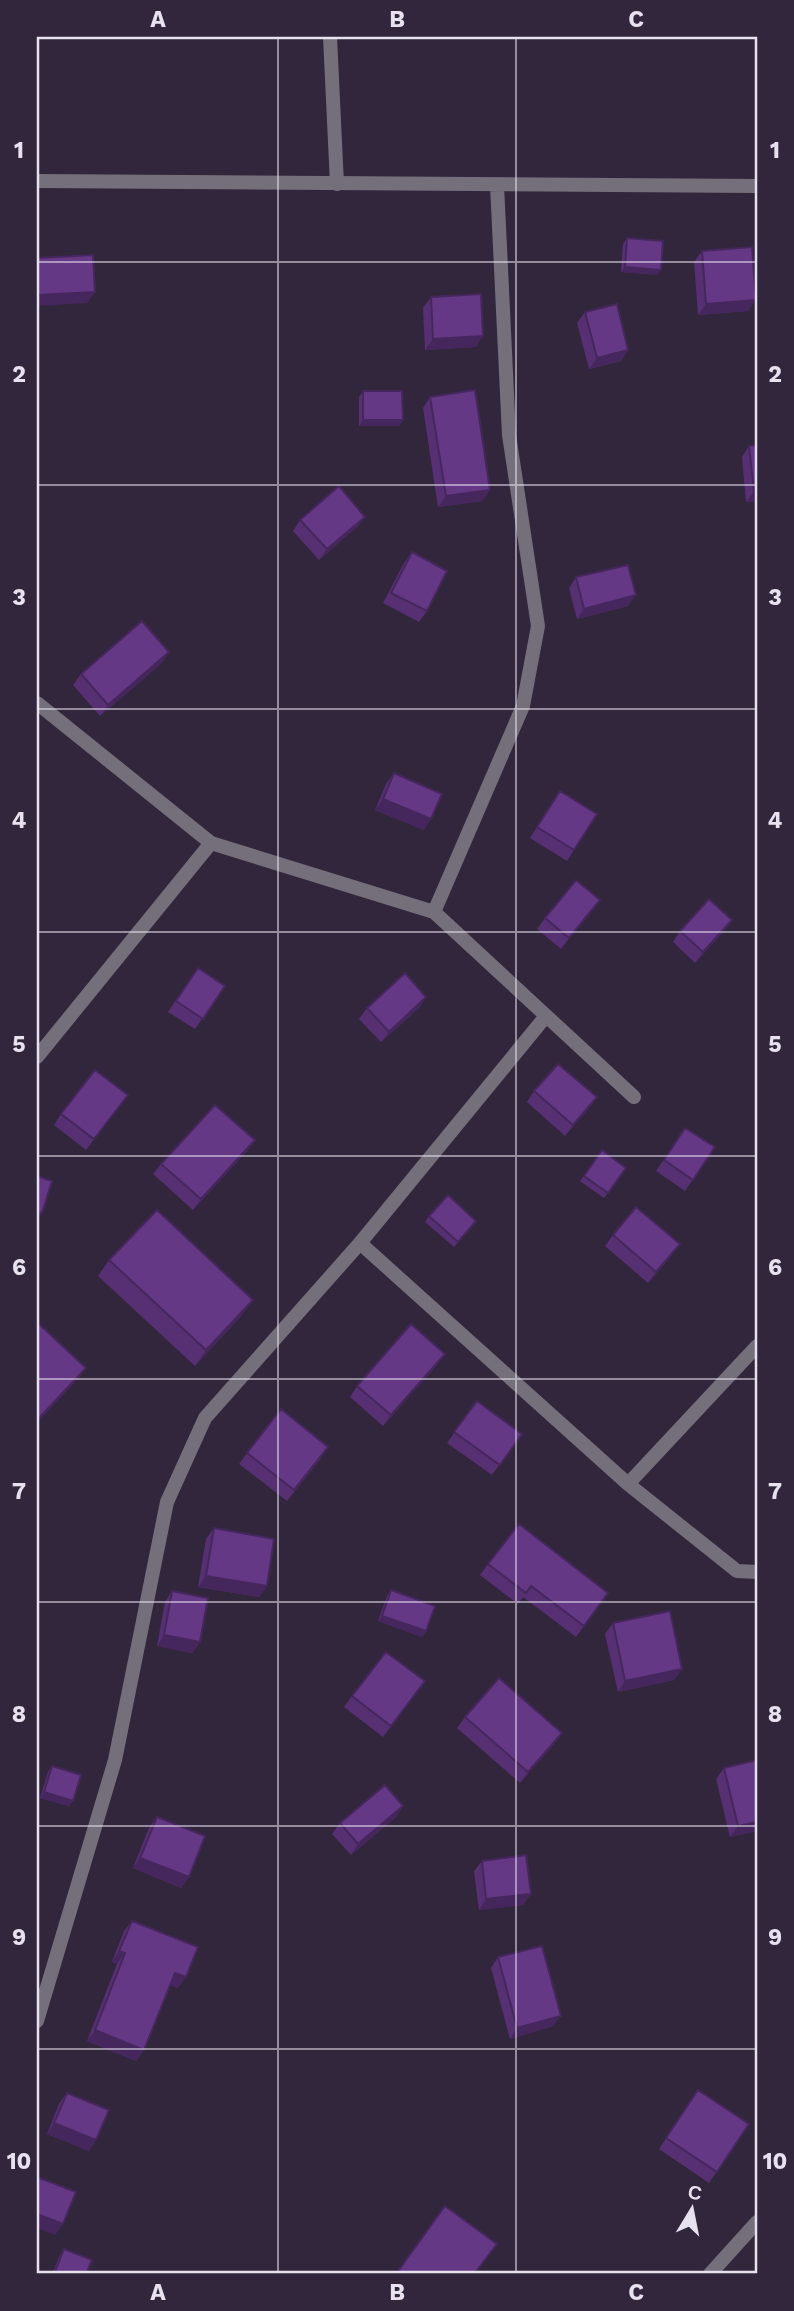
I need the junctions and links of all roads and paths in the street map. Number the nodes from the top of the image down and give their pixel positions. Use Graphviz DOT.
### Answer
graph roads {
  1 [pos="330,37"];
  2 [pos="37,181"];
  3 [pos="337,184"];
  4 [pos="497,185"];
  5 [pos="757,186"];
  6 [pos="37,703"];
  7 [pos="211,843"];
  8 [pos="434,912"];
  9 [pos="546,1016"];
  10 [pos="37,1057"];
  11 [pos="634,1097"];
  12 [pos="360,1243"];
  13 [pos="757,1346"];
  14 [pos="628,1483"];
  15 [pos="757,1572"];
  16 [pos="37,2021"];
  17 [pos="757,2222"];
  18 [pos="710,2274"];
  1 -- 3 [label="street"];
  2 -- 3 [label="street"];
  3 -- 4 [label="street"];
  4 -- 5 [label="street"];
  4 -- 8 [label="street"];
  6 -- 7 [label="street"];
  7 -- 8 [label="street"];
  7 -- 10 [label="street"];
  8 -- 9 [label="street"];
  9 -- 11 [label="street"];
  9 -- 12 [label="street"];
  12 -- 14 [label="street"];
  12 -- 16 [label="street"];
  13 -- 14 [label="street"];
  14 -- 15 [label="street"];
  17 -- 18 [label="street"];
}
